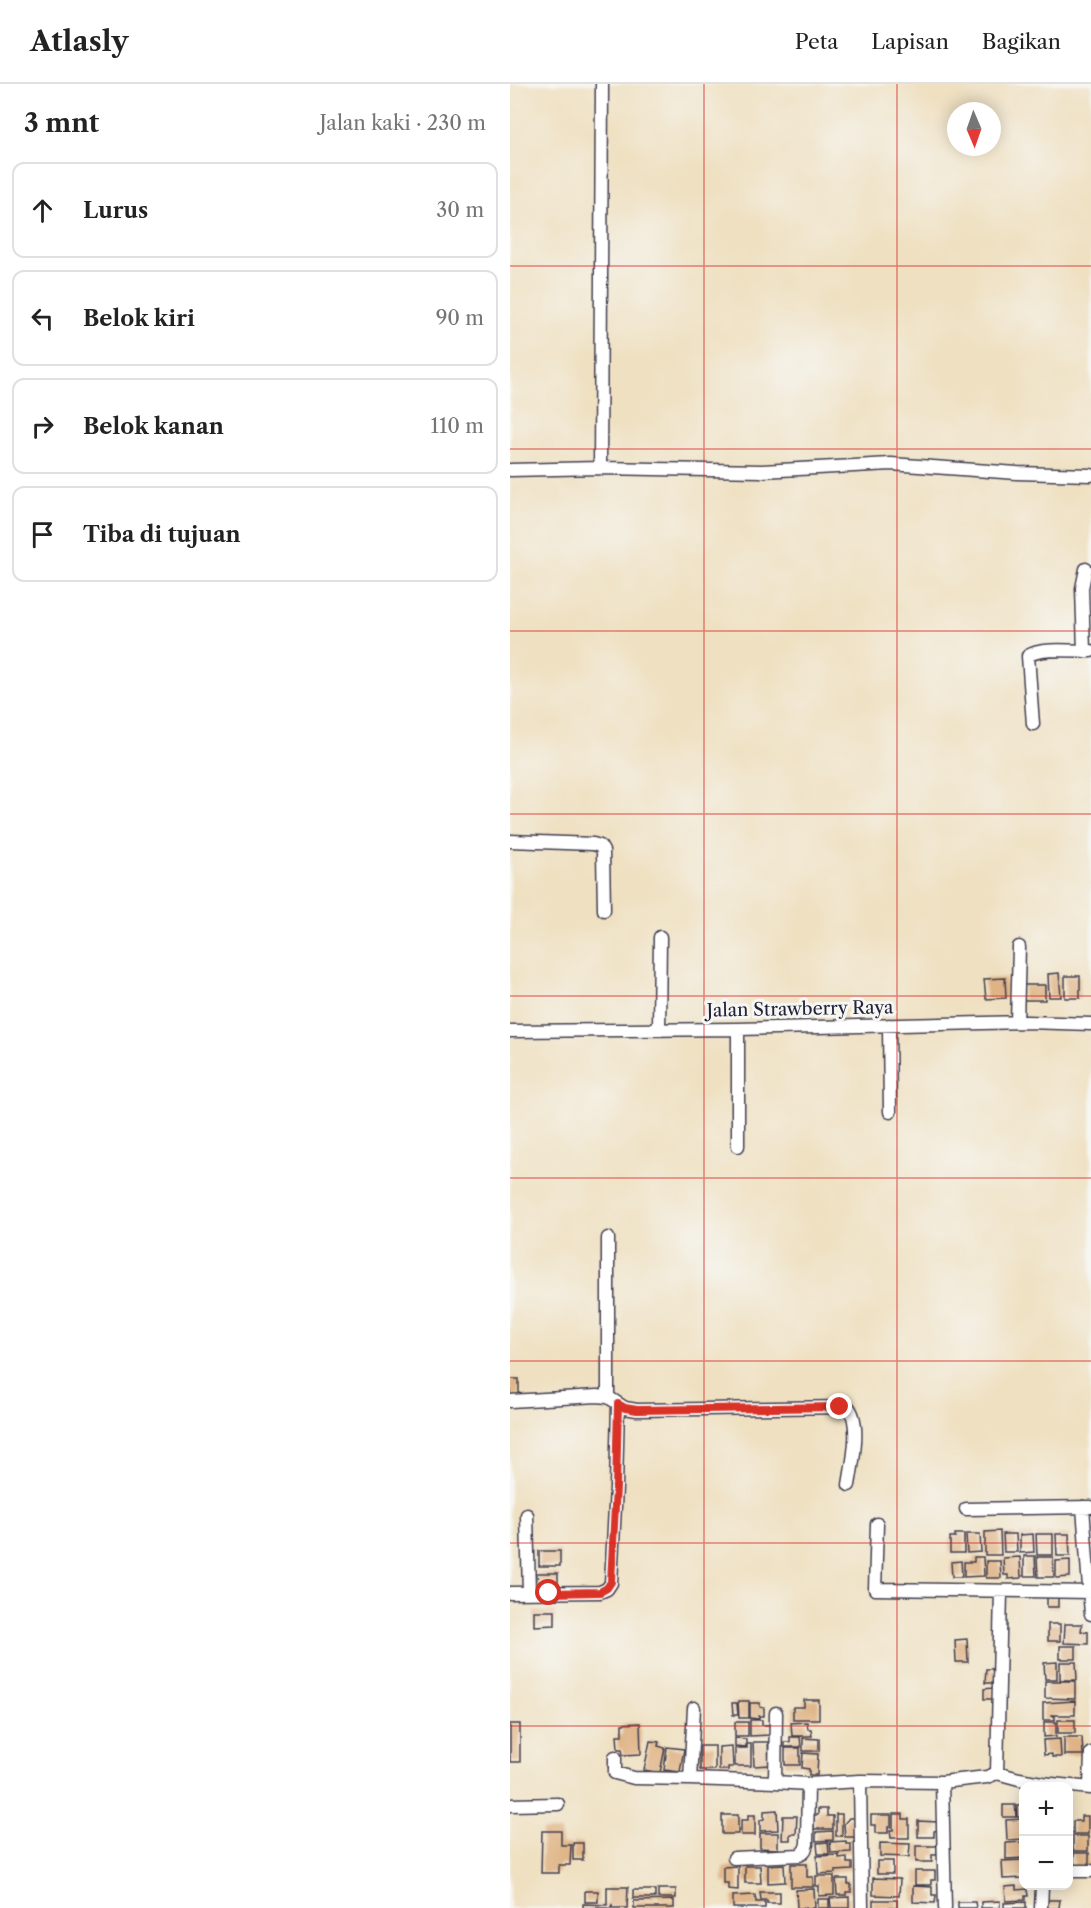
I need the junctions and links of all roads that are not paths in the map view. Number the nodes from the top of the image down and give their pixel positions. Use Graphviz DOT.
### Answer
graph roads {
  1 [pos="602,84"];
  2 [pos="600,468"];
  3 [pos="510,470"];
  4 [pos="1091,475"];
  5 [pos="1086,568"];
  6 [pos="1087,651"];
  7 [pos="1032,724"];
  8 [pos="510,842"];
  9 [pos="604,910"];
  10 [pos="660,938"];
  11 [pos="1018,947"];
  12 [pos="1017,1022"];
  13 [pos="1091,1024"];
  14 [pos="889,1025"];
  15 [pos="738,1029"];
  16 [pos="659,1030"];
  17 [pos="510,1031"];
  18 [pos="890,1112"];
  19 [pos="738,1146"];
  20 [pos="608,1238"];
  21 [pos="510,1401"];
  22 [pos="613,1401"];
  23 [pos="849,1485"];
  24 [pos="1087,1507"];
  25 [pos="966,1509"];
  26 [pos="527,1515"];
  27 [pos="877,1524"];
  28 [pos="1001,1591"];
  29 [pos="529,1592"];
  30 [pos="1090,1592"];
  31 [pos="510,1593"];
  32 [pos="1091,1614"];
  33 [pos="694,1708"];
  34 [pos="776,1713"];
  35 [pos="1091,1753"];
  36 [pos="615,1757"];
  37 [pos="997,1773"];
  38 [pos="690,1779"];
  39 [pos="860,1781"];
  40 [pos="775,1782"];
  41 [pos="942,1782"];
  42 [pos="1031,1782"];
  43 [pos="808,1784"];
  44 [pos="1073,1787"];
  45 [pos="1090,1788"];
  46 [pos="558,1804"];
  47 [pos="510,1805"];
  48 [pos="734,1857"];
  49 [pos="1073,1871"];
  50 [pos="1091,1871"];
  51 [pos="1042,1890"];
  52 [pos="862,1908"];
  53 [pos="945,1908"];
  54 [pos="1041,1908"];
  1 -- 2 [label="street"];
  2 -- 3 [label="street"];
  2 -- 4 [label="street"];
  5 -- 6 [label="street"];
  6 -- 7 [label="street"];
  8 -- 9 [label="street"];
  10 -- 16 [label="street"];
  11 -- 12 [label="street"];
  12 -- 13 [label="street, Jalan Strawberry Raya"];
  12 -- 14 [label="street, Jalan Strawberry Raya"];
  14 -- 15 [label="street, Jalan Strawberry Raya"];
  14 -- 18 [label="street"];
  15 -- 16 [label="street, Jalan Strawberry Raya"];
  15 -- 19 [label="street"];
  16 -- 17 [label="street, Jalan Strawberry Raya"];
  20 -- 22 [label="street"];
  21 -- 22 [label="street"];
  22 -- 23 [label="street"];
  22 -- 29 [label="street"];
  24 -- 25 [label="street"];
  24 -- 30 [label="street"];
  26 -- 29 [label="street"];
  27 -- 28 [label="street"];
  28 -- 30 [label="street"];
  28 -- 37 [label="street"];
  29 -- 31 [label="street"];
  30 -- 32 [label="street"];
  33 -- 38 [label="street"];
  34 -- 40 [label="street"];
  35 -- 45 [label="street"];
  36 -- 38 [label="street"];
  37 -- 41 [label="street"];
  37 -- 42 [label="street"];
  38 -- 40 [label="street"];
  39 -- 41 [label="street"];
  39 -- 43 [label="street"];
  39 -- 52 [label="street"];
  40 -- 43 [label="street"];
  41 -- 53 [label="street"];
  43 -- 48 [label="street"];
  44 -- 45 [label="street"];
  46 -- 47 [label="street"];
  49 -- 50 [label="street"];
  51 -- 54 [label="street"];
}
